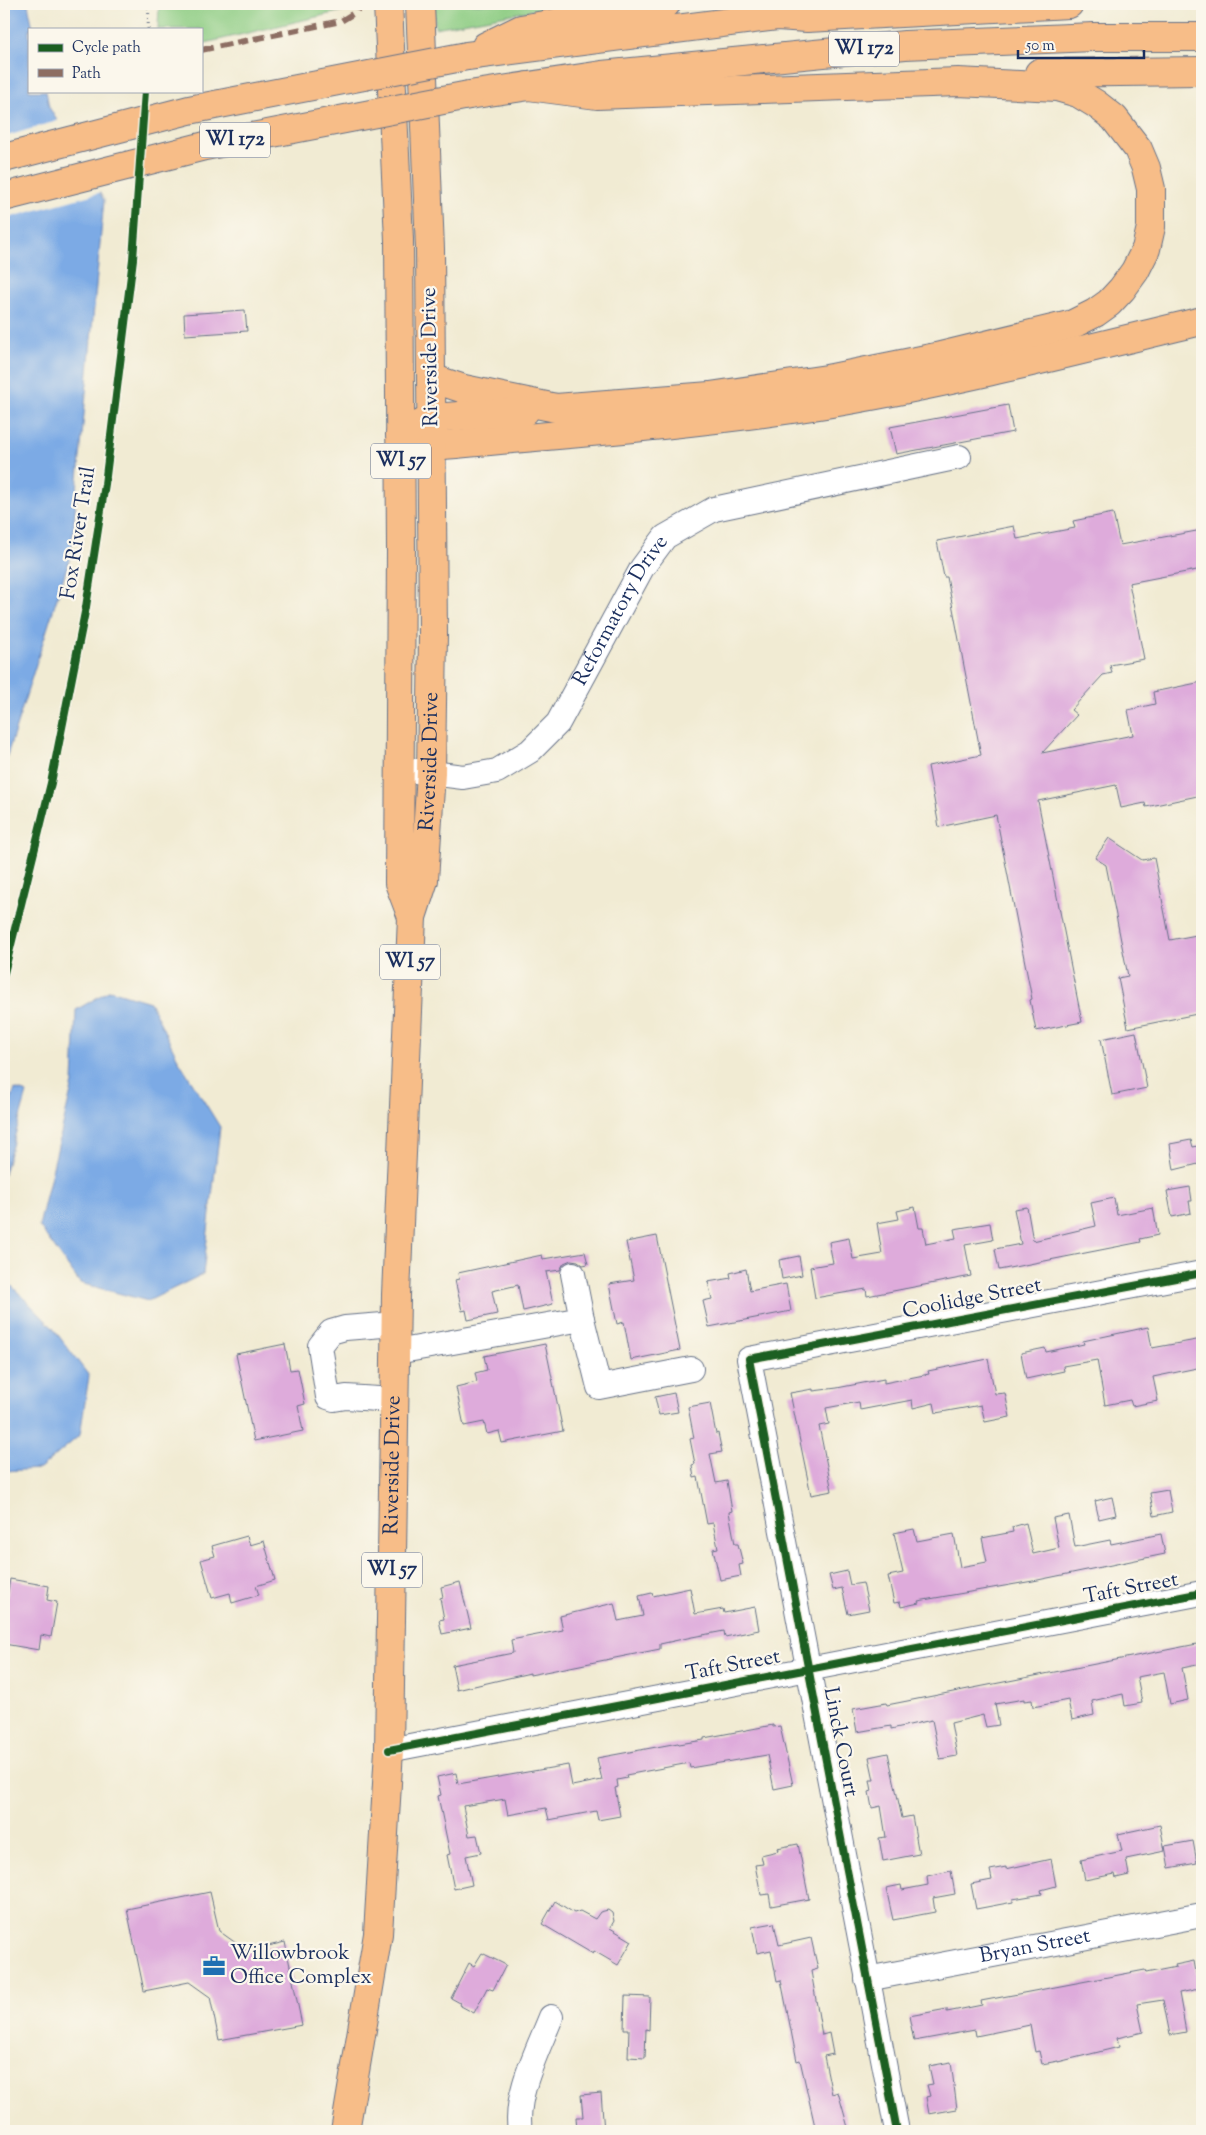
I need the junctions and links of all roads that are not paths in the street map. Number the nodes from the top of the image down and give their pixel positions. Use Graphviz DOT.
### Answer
graph roads {
  1 [pos="388,4"];
  2 [pos="420,4"];
  3 [pos="666,4"];
  4 [pos="817,4"];
  5 [pos="1069,4"];
  6 [pos="776,16"];
  7 [pos="1202,37"];
  8 [pos="467,56"];
  9 [pos="1202,71"];
  10 [pos="958,82"];
  11 [pos="528,86"];
  12 [pos="4,158"];
  13 [pos="4,197"];
  14 [pos="1202,321"];
  15 [pos="431,378"];
  16 [pos="556,408"];
  17 [pos="432,418"];
  18 [pos="400,435"];
  19 [pos="432,446"];
  20 [pos="959,457"];
  21 [pos="400,769"];
  22 [pos="431,773"];
  23 [pos="412,917"];
  24 [pos="1202,1273"];
  25 [pos="573,1274"];
  26 [pos="582,1319"];
  27 [pos="396,1324"];
  28 [pos="396,1352"];
  29 [pos="748,1359"];
  30 [pos="691,1369"];
  31 [pos="395,1400"];
  32 [pos="1202,1594"];
  33 [pos="808,1669"];
  34 [pos="389,1750"];
  35 [pos="1202,1915"];
  36 [pos="868,1979"];
  37 [pos="551,2017"];
  38 [pos="345,2131"];
  39 [pos="520,2131"];
  40 [pos="897,2131"];
  1 -- 18 [label="main road, Riverside Drive / WI 57"];
  2 -- 15 [label="main road, Riverside Drive / WI 57"];
  3 -- 8 [label="main road"];
  4 -- 6 [label="main road"];
  5 -- 6 [label="main road, WI 172"];
  6 -- 8 [label="main road, WI 172"];
  7 -- 11 [label="main road, WI 172"];
  8 -- 12 [label="main road, WI 172, bridge"];
  9 -- 10 [label="main road"];
  10 -- 11 [label="main road"];
  10 -- 16 [label="main road"];
  11 -- 13 [label="main road, WI 172, bridge"];
  14 -- 19 [label="main road"];
  15 -- 16 [label="main road"];
  15 -- 17 [label="main road, Riverside Drive / WI 57"];
  16 -- 17 [label="main road"];
  17 -- 18 [label="main road"];
  17 -- 19 [label="main road, Riverside Drive / WI 57"];
  18 -- 19 [label="main road"];
  18 -- 21 [label="main road, Riverside Drive / WI 57"];
  19 -- 22 [label="main road, Riverside Drive / WI 57"];
  20 -- 22 [label="street, Reformatory Drive"];
  21 -- 22 [label="street, Reformatory Drive"];
  21 -- 23 [label="main road, Riverside Drive / WI 57"];
  22 -- 23 [label="main road, Riverside Drive / WI 57"];
  23 -- 27 [label="main road, Riverside Drive / WI 57"];
  24 -- 29 [label="street, Coolidge Street"];
  25 -- 26 [label="street"];
  26 -- 28 [label="street"];
  26 -- 30 [label="street"];
  27 -- 28 [label="main road, Riverside Drive / WI 57"];
  27 -- 31 [label="street"];
  28 -- 31 [label="main road, Riverside Drive / WI 57"];
  29 -- 33 [label="street, Linck Court"];
  31 -- 34 [label="main road, Riverside Drive / WI 57"];
  32 -- 33 [label="street, Taft Street"];
  33 -- 34 [label="street, Taft Street"];
  33 -- 36 [label="street, Linck Court"];
  34 -- 38 [label="main road, Riverside Drive / WI 57"];
  35 -- 36 [label="street, Bryan Street"];
  36 -- 40 [label="street, Linck Court"];
  37 -- 39 [label="street"];
}
